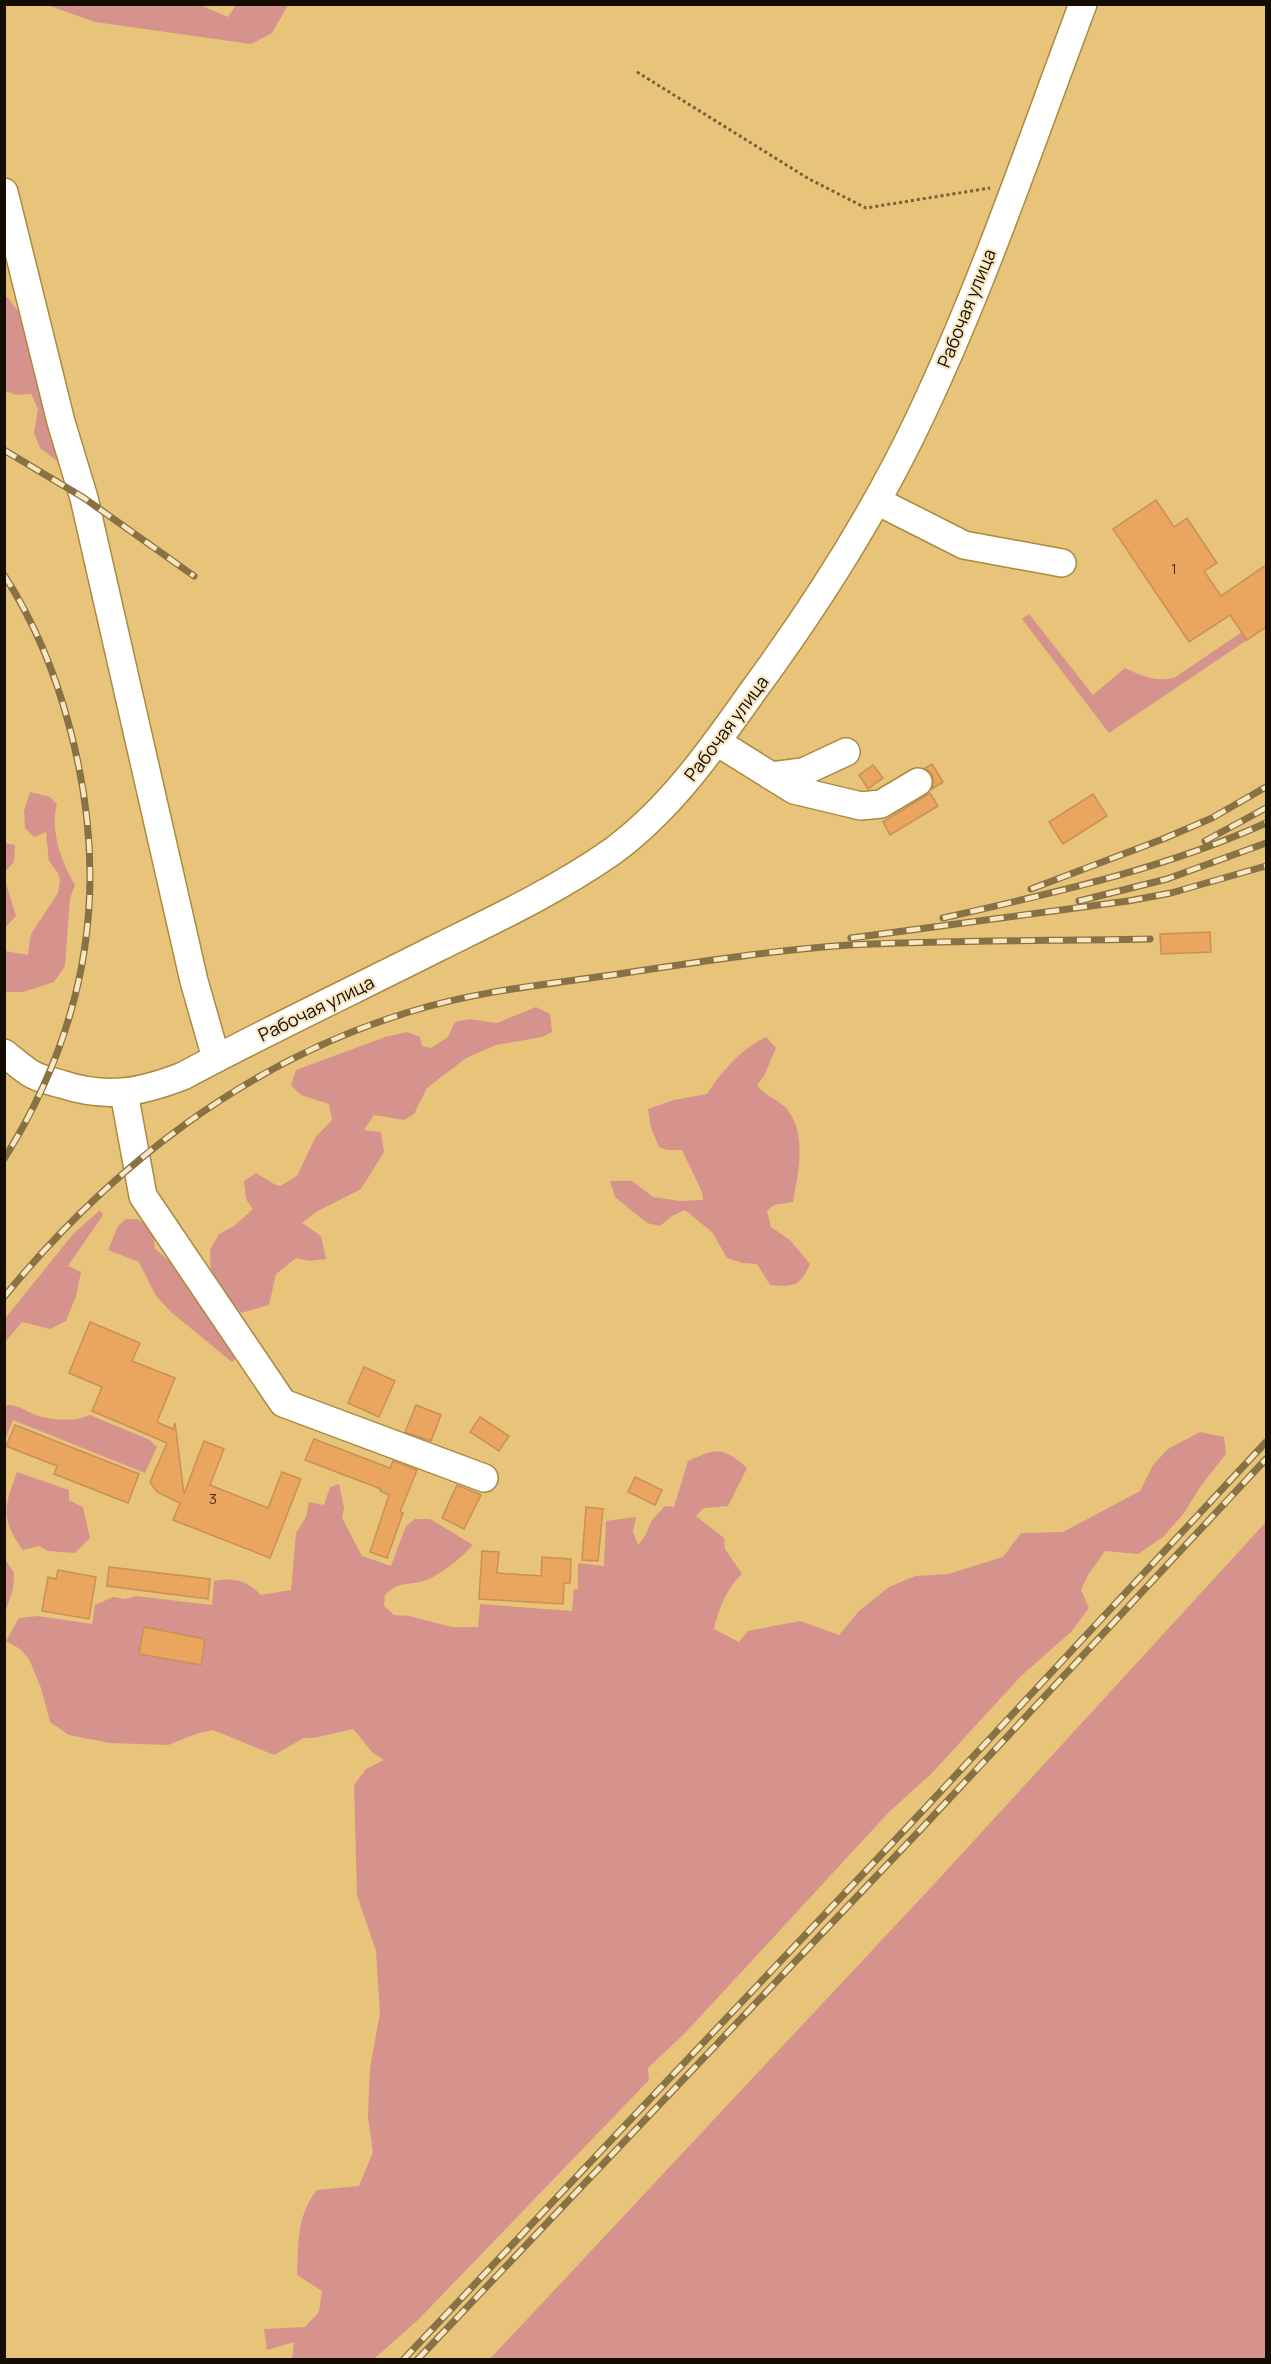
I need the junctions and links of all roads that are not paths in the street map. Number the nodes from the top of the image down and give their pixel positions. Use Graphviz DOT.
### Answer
graph roads {
  1 [pos="1083,4"];
  2 [pos="4,192"];
  3 [pos="877,501"];
  4 [pos="1062,563"];
  5 [pos="717,742"];
  6 [pos="846,752"];
  7 [pos="771,776"];
  8 [pos="918,782"];
  9 [pos="4,1053"];
  10 [pos="216,1058"];
  11 [pos="4,1064"];
  12 [pos="31,1074"];
  13 [pos="124,1093"];
  14 [pos="484,1478"];
  1 -- 3 [label="street, Рабочая улица"];
  2 -- 10 [label="street"];
  3 -- 4 [label="street"];
  3 -- 5 [label="street, Рабочая улица"];
  5 -- 7 [label="street"];
  5 -- 10 [label="street, Рабочая улица"];
  6 -- 7 [label="street"];
  7 -- 8 [label="street"];
  9 -- 12 [label="street, Рабочая улица"];
  10 -- 13 [label="street, Рабочая улица"];
  11 -- 12 [label="street, Рабочая улица"];
  12 -- 13 [label="street, Рабочая улица"];
  13 -- 14 [label="street"];
}
